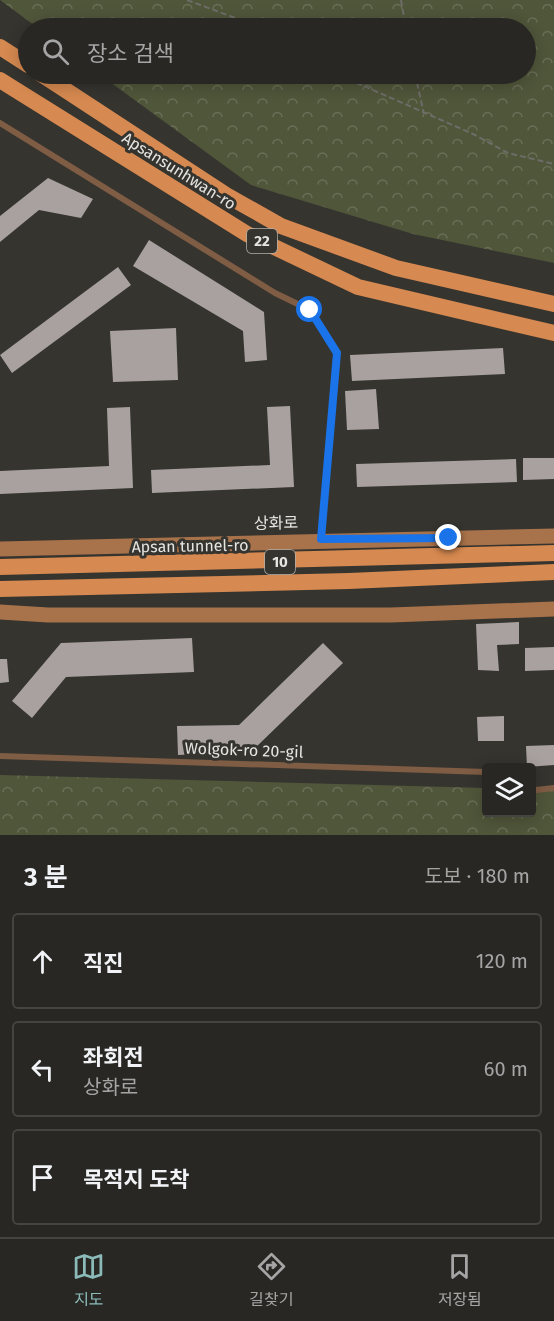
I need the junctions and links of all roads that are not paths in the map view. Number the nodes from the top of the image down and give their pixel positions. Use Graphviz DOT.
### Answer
graph roads {
  1 [pos="0,47"];
  2 [pos="18,59"];
  3 [pos="0,80"];
  4 [pos="56,84"];
  5 [pos="0,123"];
  6 [pos="554,304"];
  7 [pos="554,333"];
  8 [pos="554,536"];
  9 [pos="321,539"];
  10 [pos="0,549"];
  11 [pos="554,553"];
  12 [pos="3,567"];
  13 [pos="554,572"];
  14 [pos="4,589"];
  15 [pos="554,609"];
  16 [pos="0,612"];
  17 [pos="0,756"];
  18 [pos="482,772"];
  19 [pos="554,788"];
  20 [pos="536,790"];
  1 -- 2 [label="highway"];
  3 -- 7 [label="highway, Apsansunhwan-ro / 22"];
  4 -- 6 [label="highway, Apsansunhwan-ro / 22"];
  5 -- 9 [label="lane"];
  8 -- 9 [label="main road, 상화로 / 10"];
  9 -- 10 [label="main road, 상화로 / 10"];
  11 -- 12 [label="highway, Apsan tunnel-ro / 10"];
  13 -- 14 [label="highway, 10"];
  15 -- 16 [label="main road"];
  17 -- 18 [label="lane, Wolgok-ro 20-gil"];
  19 -- 20 [label="lane"];
}
